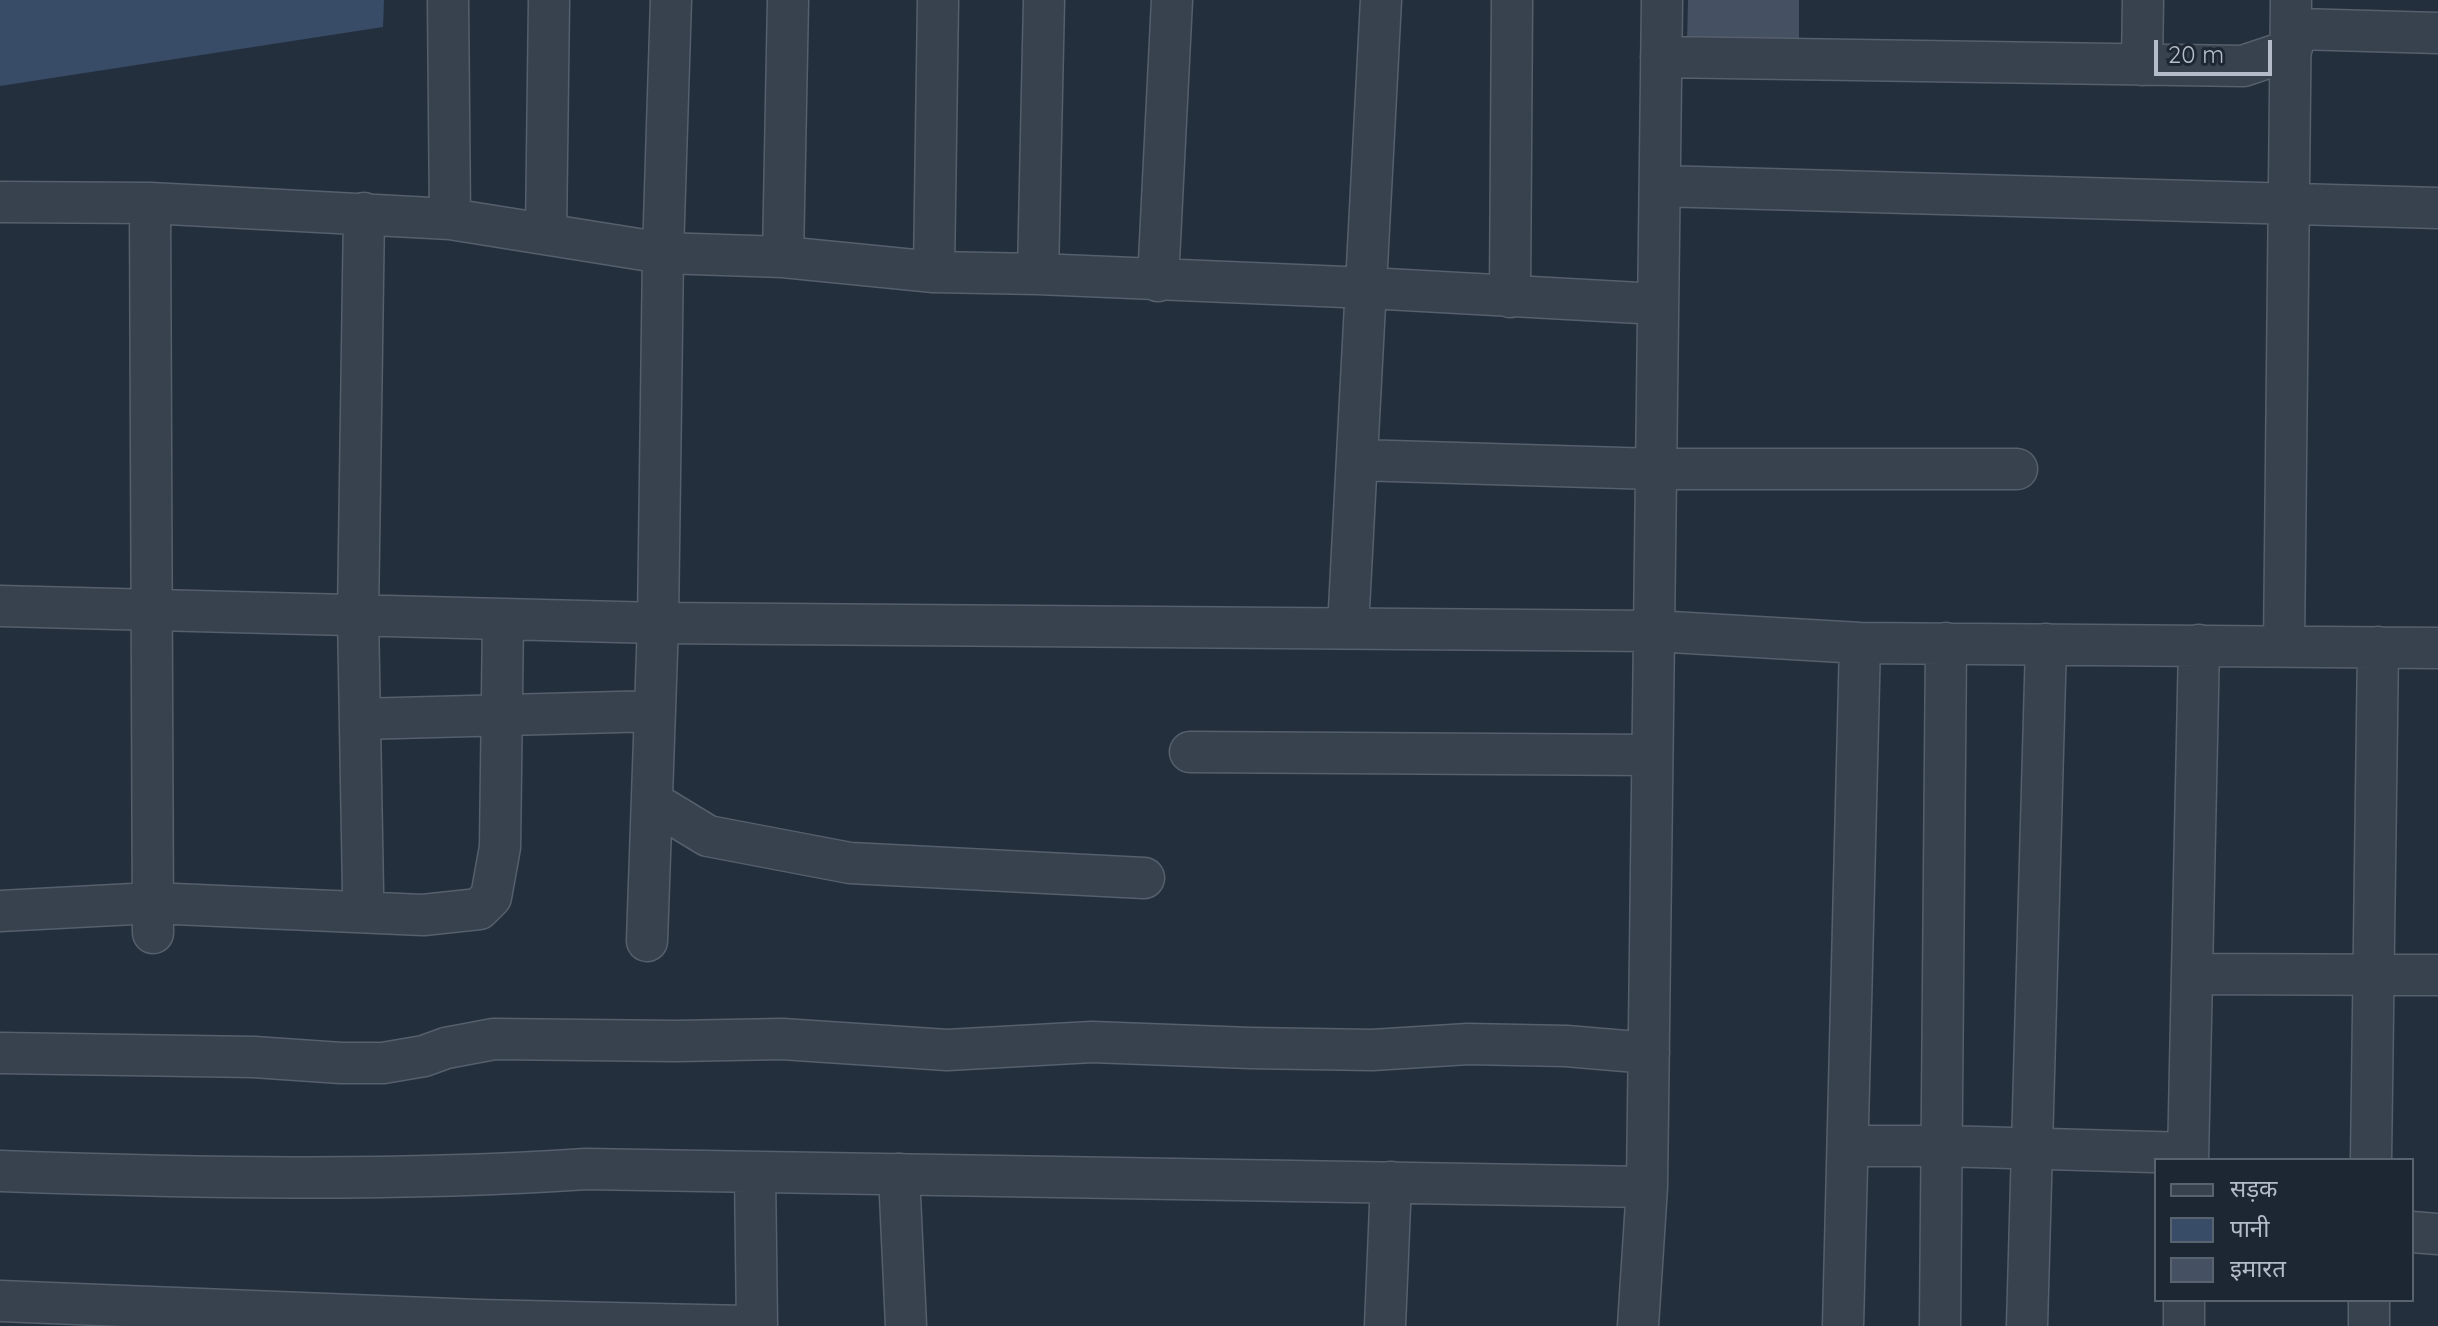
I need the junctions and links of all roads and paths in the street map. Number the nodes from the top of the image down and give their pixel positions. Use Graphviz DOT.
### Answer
graph roads {
  1 [pos="448,0"];
  2 [pos="549,0"];
  3 [pos="671,0"];
  4 [pos="788,0"];
  5 [pos="938,0"];
  6 [pos="1044,0"];
  7 [pos="1172,0"];
  8 [pos="1381,0"];
  9 [pos="1512,0"];
  10 [pos="1662,0"];
  11 [pos="2143,0"];
  12 [pos="2291,0"];
  13 [pos="2438,33"];
  14 [pos="2291,50"];
  15 [pos="1661,57"];
  16 [pos="2142,65"];
  17 [pos="1660,186"];
  18 [pos="0,202"];
  19 [pos="150,203"];
  20 [pos="2289,203"];
  21 [pos="2438,208"];
  22 [pos="364,213"];
  23 [pos="450,219"];
  24 [pos="546,234"];
  25 [pos="663,253"];
  26 [pos="783,257"];
  27 [pos="934,272"];
  28 [pos="1038,274"];
  29 [pos="1158,281"];
  30 [pos="1368,288"];
  31 [pos="1510,297"];
  32 [pos="1658,304"];
  33 [pos="1358,460"];
  34 [pos="1655,469"];
  35 [pos="2017,469"];
  36 [pos="0,606"];
  37 [pos="150,610"];
  38 [pos="358,615"];
  39 [pos="503,619"];
  40 [pos="658,623"];
  41 [pos="1348,628"];
  42 [pos="1654,631"];
  43 [pos="1860,643"];
  44 [pos="1946,643"];
  45 [pos="2046,644"];
  46 [pos="2199,645"];
  47 [pos="2284,646"];
  48 [pos="2378,647"];
  49 [pos="2438,648"];
  50 [pos="655,711"];
  51 [pos="503,715"];
  52 [pos="360,719"];
  53 [pos="1190,752"];
  54 [pos="1652,755"];
  55 [pos="652,802"];
  56 [pos="1144,878"];
  57 [pos="363,892"];
  58 [pos="0,911"];
  59 [pos="152,918"];
  60 [pos="647,941"];
  61 [pos="2192,974"];
  62 [pos="2374,974"];
  63 [pos="2438,975"];
  64 [pos="0,1053"];
  65 [pos="1649,1053"];
  66 [pos="1848,1146"];
  67 [pos="1942,1146"];
  68 [pos="2032,1149"];
  69 [pos="2188,1156"];
  70 [pos="2371,1158"];
  71 [pos="0,1171"];
  72 [pos="755,1172"];
  73 [pos="899,1174"];
  74 [pos="1391,1182"];
  75 [pos="1647,1187"];
  76 [pos="2414,1232"];
  77 [pos="2438,1234"];
  78 [pos="0,1301"];
  79 [pos="2184,1302"];
  80 [pos="2369,1302"];
  81 [pos="54,1314"];
  82 [pos="478,1323"];
  83 [pos="745,1326"];
  84 [pos="757,1326"];
  85 [pos="906,1326"];
  86 [pos="1385,1326"];
  87 [pos="1638,1326"];
  88 [pos="1843,1326"];
  89 [pos="1940,1326"];
  90 [pos="2027,1326"];
  91 [pos="2184,1326"];
  92 [pos="2369,1326"];
  1 -- 23 [label="street"];
  2 -- 24 [label="street"];
  3 -- 25 [label="street"];
  4 -- 26 [label="street"];
  5 -- 27 [label="street"];
  6 -- 28 [label="street"];
  7 -- 29 [label="street"];
  8 -- 30 [label="street"];
  9 -- 31 [label="street"];
  10 -- 15 [label="street"];
  11 -- 16 [label="street"];
  12 -- 14 [label="street"];
  13 -- 14 [label="street"];
  14 -- 16 [label="street"];
  14 -- 20 [label="street"];
  15 -- 16 [label="street"];
  15 -- 17 [label="street"];
  17 -- 20 [label="street"];
  17 -- 32 [label="street"];
  18 -- 19 [label="street"];
  19 -- 22 [label="street"];
  19 -- 37 [label="street"];
  20 -- 21 [label="street"];
  20 -- 47 [label="street"];
  22 -- 23 [label="street"];
  22 -- 38 [label="street"];
  23 -- 24 [label="street"];
  24 -- 25 [label="street"];
  25 -- 26 [label="street"];
  25 -- 40 [label="street"];
  26 -- 27 [label="street"];
  27 -- 28 [label="street"];
  28 -- 29 [label="street"];
  29 -- 30 [label="street"];
  30 -- 31 [label="street"];
  30 -- 33 [label="street"];
  31 -- 32 [label="street"];
  32 -- 34 [label="street"];
  33 -- 34 [label="street"];
  33 -- 41 [label="street"];
  34 -- 35 [label="street"];
  34 -- 42 [label="street"];
  36 -- 37 [label="street"];
  37 -- 38 [label="street"];
  37 -- 59 [label="street"];
  38 -- 39 [label="street"];
  38 -- 52 [label="street"];
  39 -- 40 [label="street"];
  39 -- 51 [label="street"];
  40 -- 41 [label="street"];
  40 -- 50 [label="street"];
  41 -- 42 [label="street"];
  42 -- 43 [label="street"];
  42 -- 54 [label="street"];
  43 -- 44 [label="street"];
  43 -- 66 [label="street"];
  44 -- 45 [label="street"];
  44 -- 67 [label="street"];
  45 -- 46 [label="street"];
  45 -- 68 [label="street"];
  46 -- 47 [label="street"];
  46 -- 61 [label="street"];
  47 -- 48 [label="street"];
  48 -- 49 [label="street"];
  48 -- 62 [label="street"];
  50 -- 51 [label="street"];
  50 -- 55 [label="street"];
  51 -- 52 [label="street"];
  51 -- 59 [label="street"];
  52 -- 57 [label="street"];
  53 -- 54 [label="street"];
  54 -- 65 [label="street"];
  55 -- 56 [label="street"];
  55 -- 60 [label="street"];
  58 -- 59 [label="street"];
  61 -- 62 [label="street"];
  61 -- 69 [label="street"];
  62 -- 63 [label="street"];
  62 -- 70 [label="street"];
  64 -- 65 [label="street"];
  65 -- 75 [label="street"];
  66 -- 67 [label="street"];
  66 -- 88 [label="street"];
  67 -- 68 [label="street"];
  67 -- 89 [label="street"];
  68 -- 69 [label="street"];
  68 -- 90 [label="street"];
  71 -- 72 [label="street"];
  72 -- 73 [label="street"];
  72 -- 84 [label="street"];
  73 -- 74 [label="street"];
  73 -- 85 [label="street"];
  74 -- 75 [label="street"];
  74 -- 86 [label="street"];
  75 -- 87 [label="street"];
  76 -- 77 [label="street"];
  78 -- 81 [label="street"];
  79 -- 91 [label="street"];
  80 -- 92 [label="street"];
  81 -- 82 [label="street"];
  82 -- 83 [label="street"];
}
